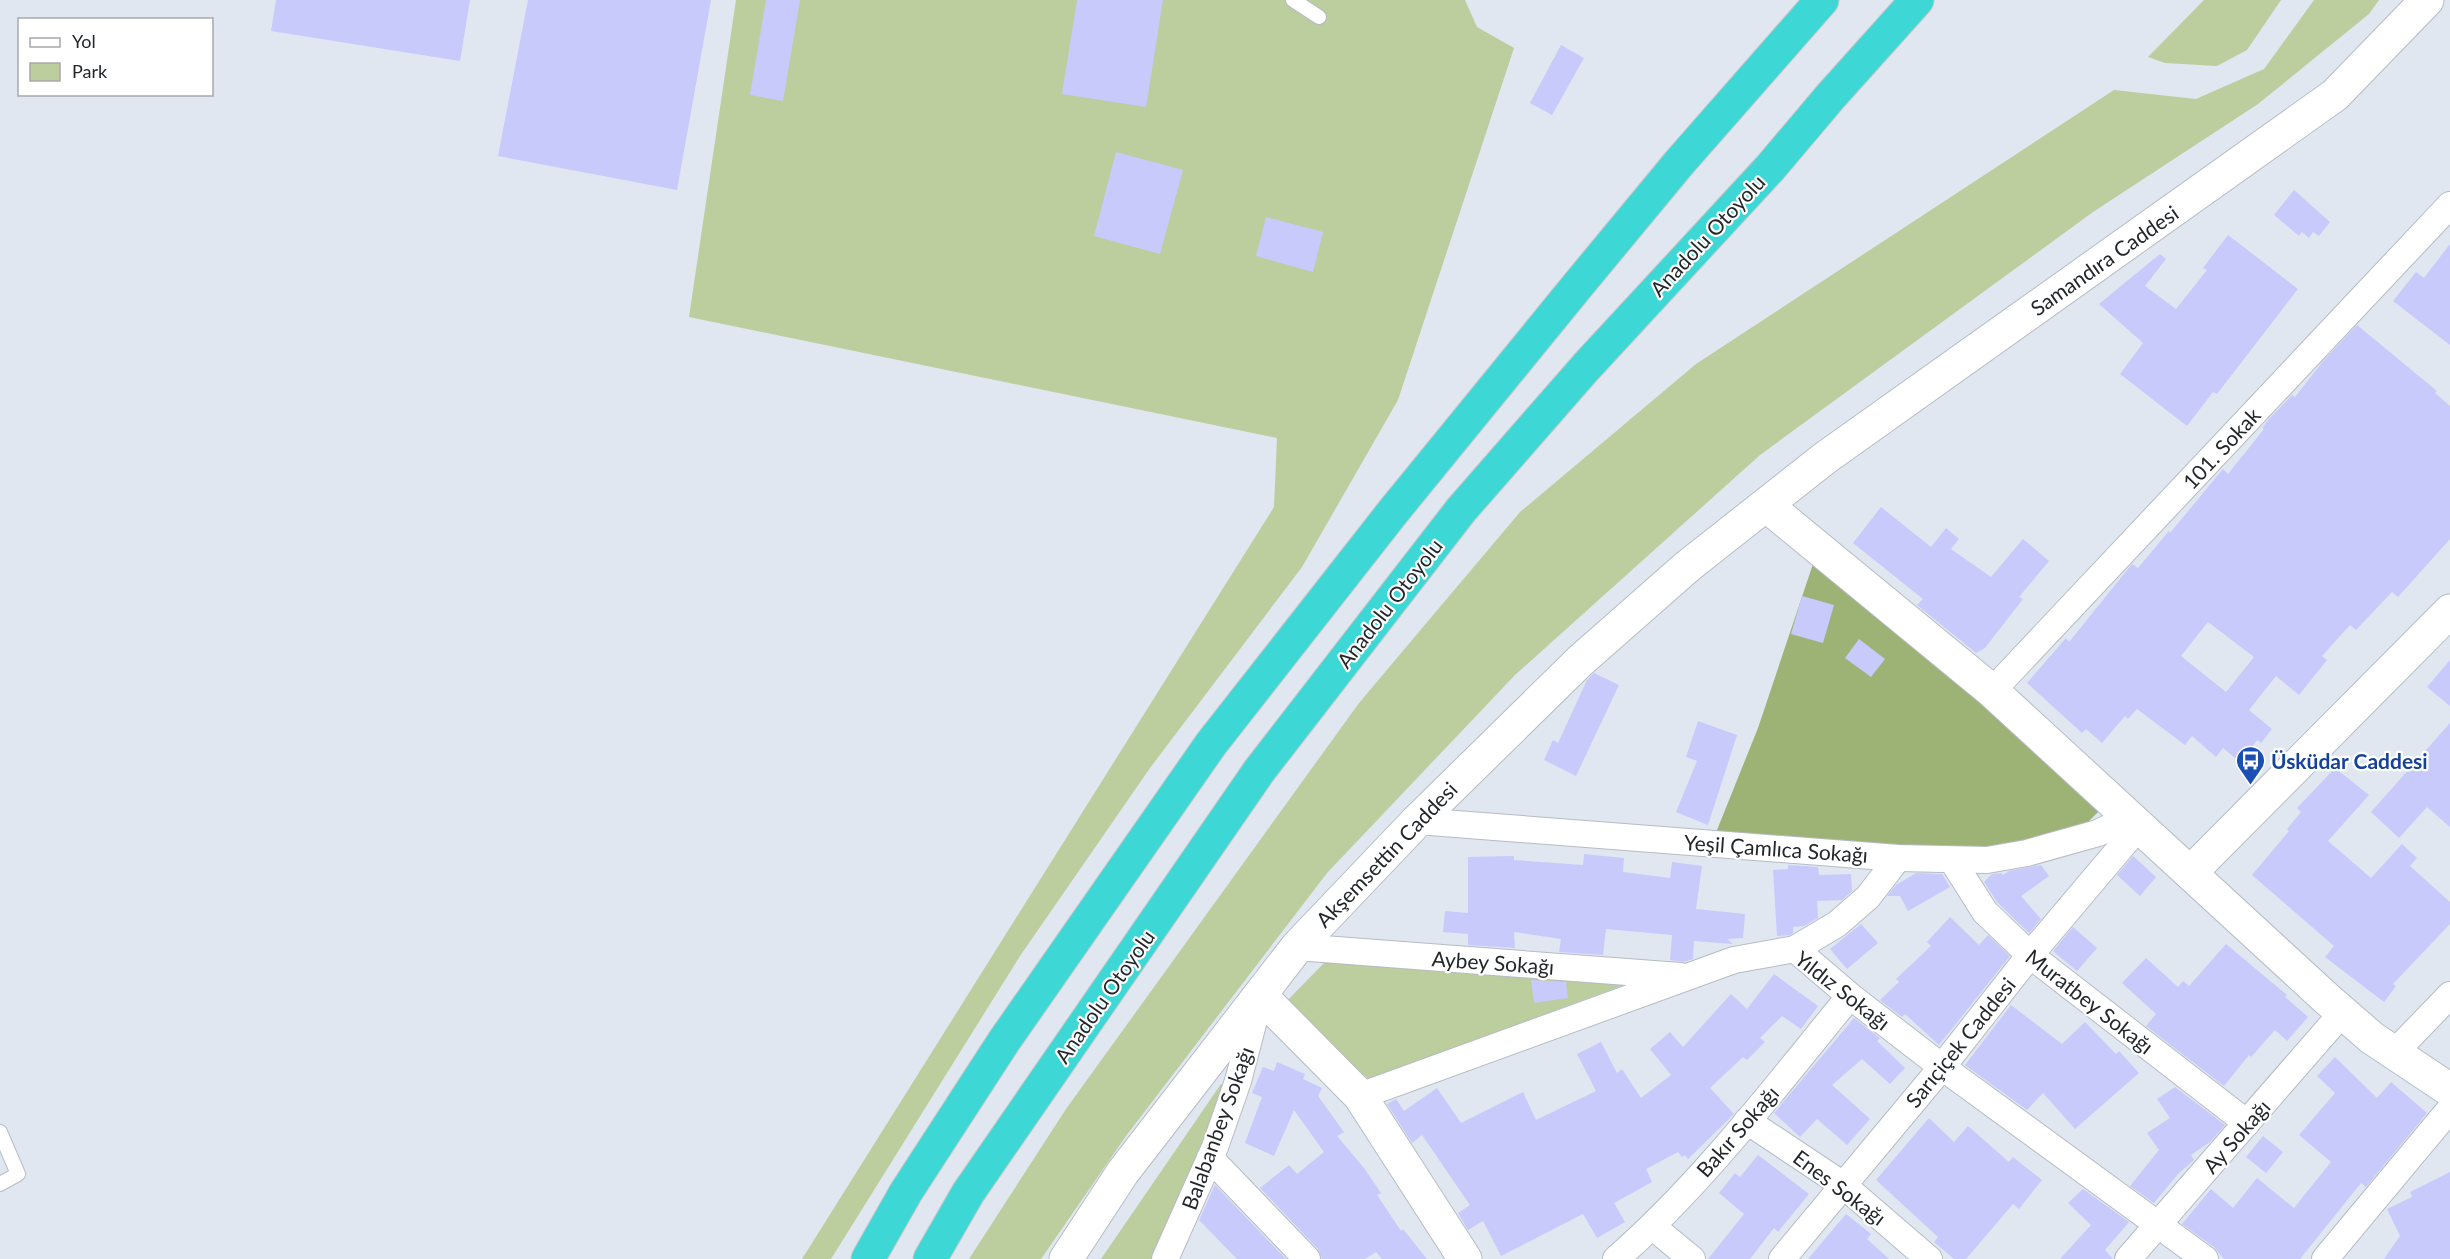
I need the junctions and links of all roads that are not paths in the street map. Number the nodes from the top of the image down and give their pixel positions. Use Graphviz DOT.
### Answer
graph roads {
  1 [pos="1293,0"];
  2 [pos="1822,0"];
  3 [pos="1917,0"];
  4 [pos="2427,0"];
  5 [pos="1319,17"];
  6 [pos="2450,205"];
  7 [pos="1766,505"];
  8 [pos="2450,611"];
  9 [pos="1992,691"];
  10 [pos="1417,821"];
  11 [pos="2134,822"];
  12 [pos="1898,858"];
  13 [pos="1952,860"];
  14 [pos="2190,873"];
  15 [pos="1297,947"];
  16 [pos="1795,949"];
  17 [pos="2030,955"];
  18 [pos="1689,977"];
  19 [pos="1260,994"];
  20 [pos="2450,994"];
  21 [pos="1850,996"];
  22 [pos="2343,1012"];
  23 [pos="2394,1053"];
  24 [pos="1942,1067"];
  25 [pos="2450,1090"];
  26 [pos="1360,1096"];
  27 [pos="2450,1109"];
  28 [pos="1747,1121"];
  29 [pos="2247,1123"];
  30 [pos="0,1131"];
  31 [pos="1210,1158"];
  32 [pos="0,1185"];
  33 [pos="1843,1185"];
  34 [pos="2157,1226"];
  35 [pos="1653,1227"];
  36 [pos="1166,1258"];
  37 [pos="868,1259"];
  38 [pos="930,1259"];
  39 [pos="1066,1259"];
  40 [pos="1307,1259"];
  41 [pos="1465,1259"];
  42 [pos="1616,1259"];
  43 [pos="1692,1259"];
  44 [pos="1782,1259"];
  45 [pos="1929,1259"];
  46 [pos="2128,1259"];
  47 [pos="2205,1259"];
  48 [pos="2325,1259"];
  1 -- 5 [label="lane"];
  2 -- 37 [label="highway"];
  3 -- 38 [label="highway, Anadolu Otoyolu"];
  4 -- 7 [label="main road, Samandıra Caddesi"];
  6 -- 9 [label="street, 101. Sokak"];
  7 -- 9 [label="main road"];
  7 -- 10 [label="main road, Akşemsettin Caddesi"];
  8 -- 14 [label="main road"];
  9 -- 11 [label="main road"];
  10 -- 12 [label="street, Yeşil Çamlıca Sokağı"];
  10 -- 15 [label="main road, Akşemsettin Caddesi"];
  11 -- 13 [label="street, Yeşil Çamlıca Sokağı"];
  11 -- 14 [label="main road"];
  11 -- 17 [label="street, Sarıçiçek Caddesi"];
  12 -- 13 [label="street, Yeşil Çamlıca Sokağı"];
  12 -- 16 [label="street"];
  13 -- 17 [label="street, Muratbey Sokağı"];
  14 -- 22 [label="main road"];
  15 -- 18 [label="street, Aybey Sokağı"];
  15 -- 19 [label="main road, Akşemsettin Caddesi"];
  16 -- 18 [label="street, Yıldız Sokağı"];
  16 -- 21 [label="street, Yıldız Sokağı"];
  17 -- 24 [label="street, Sarıçiçek Caddesi"];
  17 -- 29 [label="street, Muratbey Sokağı"];
  18 -- 26 [label="street, Yıldız Sokağı"];
  19 -- 26 [label="main road"];
  19 -- 31 [label="street, Balabanbey Sokağı"];
  19 -- 39 [label="main road, Akşemsettin Caddesi"];
  20 -- 23 [label="street"];
  21 -- 24 [label="street, Yıldız Sokağı"];
  21 -- 28 [label="street, Bakır Sokağı"];
  22 -- 23 [label="main road"];
  22 -- 29 [label="street, Ay Sokağı"];
  23 -- 25 [label="main road"];
  24 -- 33 [label="street, Sarıçiçek Caddesi"];
  24 -- 34 [label="street, Yıldız Sokağı"];
  26 -- 41 [label="main road"];
  27 -- 48 [label="street"];
  28 -- 33 [label="street, Enes Sokağı"];
  28 -- 35 [label="street, Bakır Sokağı"];
  29 -- 34 [label="street, Ay Sokağı"];
  30 -- 32 [label="lane"];
  31 -- 36 [label="street, Balabanbey Sokağı"];
  31 -- 40 [label="street"];
  33 -- 44 [label="street, Sarıçiçek Caddesi"];
  33 -- 45 [label="street, Enes Sokağı"];
  34 -- 46 [label="street, Ay Sokağı"];
  34 -- 47 [label="street, Yıldız Sokağı"];
  35 -- 42 [label="street, Bakır Sokağı"];
  35 -- 43 [label="street"];
}
